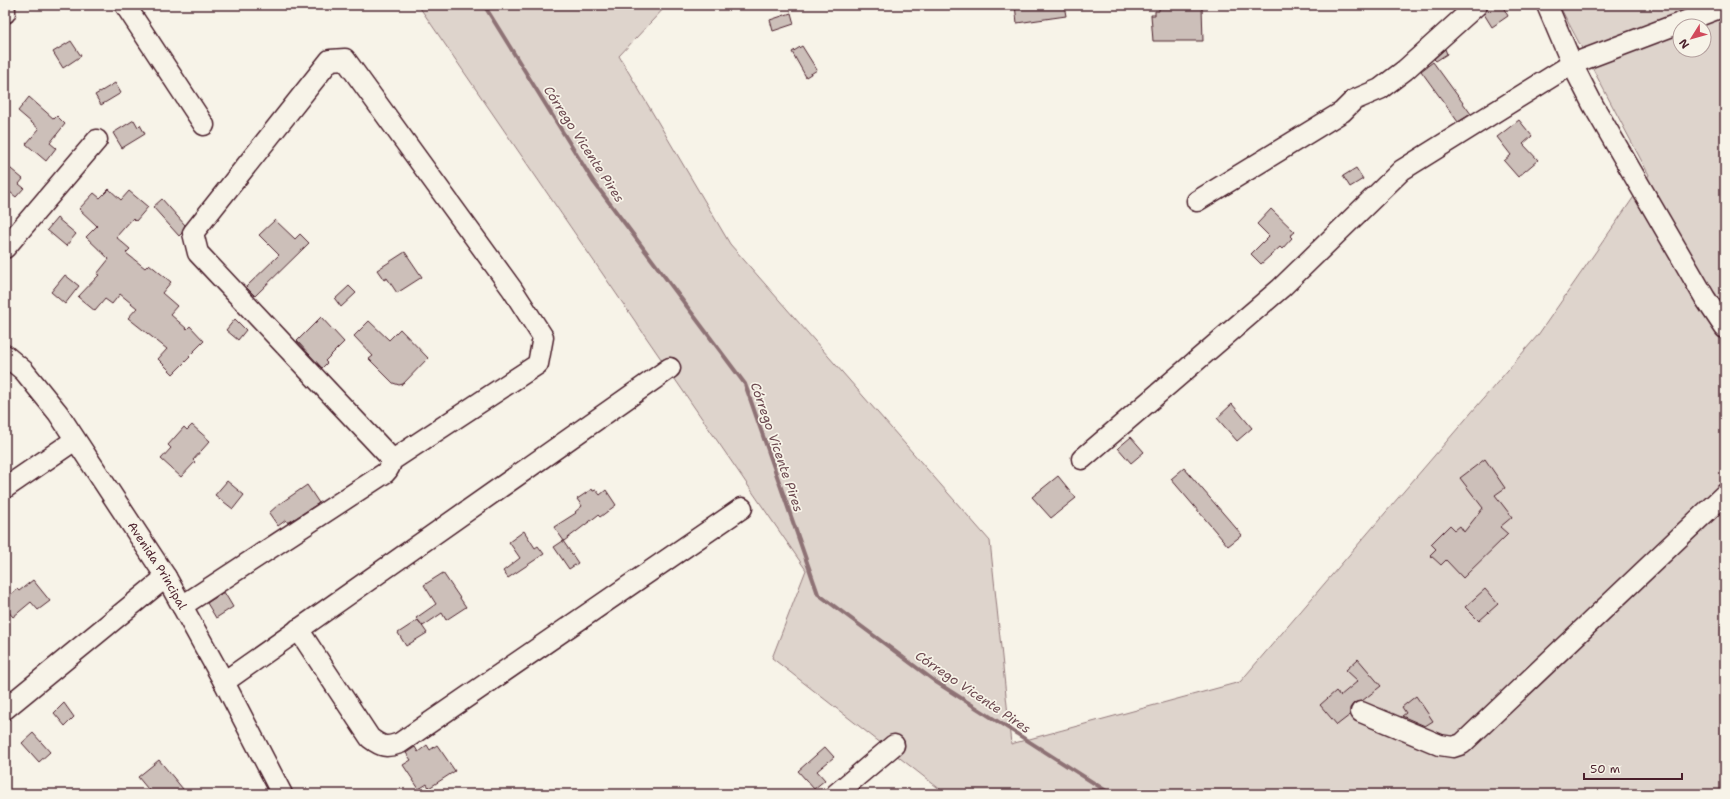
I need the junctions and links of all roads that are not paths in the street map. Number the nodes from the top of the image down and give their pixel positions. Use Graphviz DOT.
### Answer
graph roads {
  1 [pos="124,5"];
  2 [pos="1476,5"];
  3 [pos="1547,5"];
  4 [pos="1725,6"];
  5 [pos="5,10"];
  6 [pos="5,13"];
  7 [pos="1572,64"];
  8 [pos="204,125"];
  9 [pos="97,140"];
  10 [pos="1197,202"];
  11 [pos="5,248"];
  12 [pos="1725,328"];
  13 [pos="5,355"];
  14 [pos="670,368"];
  15 [pos="75,440"];
  16 [pos="1082,459"];
  17 [pos="391,461"];
  18 [pos="5,488"];
  19 [pos="1725,494"];
  20 [pos="742,508"];
  21 [pos="166,577"];
  22 [pos="182,606"];
  23 [pos="298,629"];
  24 [pos="224,682"];
  25 [pos="5,709"];
  26 [pos="1361,712"];
  27 [pos="894,745"];
  28 [pos="282,794"];
  29 [pos="836,794"];
  1 -- 8 [label="street"];
  2 -- 10 [label="street"];
  3 -- 7 [label="street"];
  4 -- 7 [label="street"];
  5 -- 6 [label="street"];
  7 -- 12 [label="street"];
  7 -- 16 [label="street"];
  9 -- 11 [label="street"];
  13 -- 15 [label="street, Avenida Principal"];
  14 -- 23 [label="street"];
  15 -- 18 [label="street"];
  15 -- 21 [label="street, Avenida Principal"];
  17 -- 17 [label="street"];
  17 -- 22 [label="street"];
  19 -- 26 [label="street"];
  20 -- 23 [label="street"];
  21 -- 22 [label="street, Avenida Principal"];
  21 -- 25 [label="street"];
  22 -- 24 [label="street, Avenida Principal"];
  23 -- 24 [label="street"];
  24 -- 28 [label="street, Avenida Principal"];
  27 -- 29 [label="street"];
}
